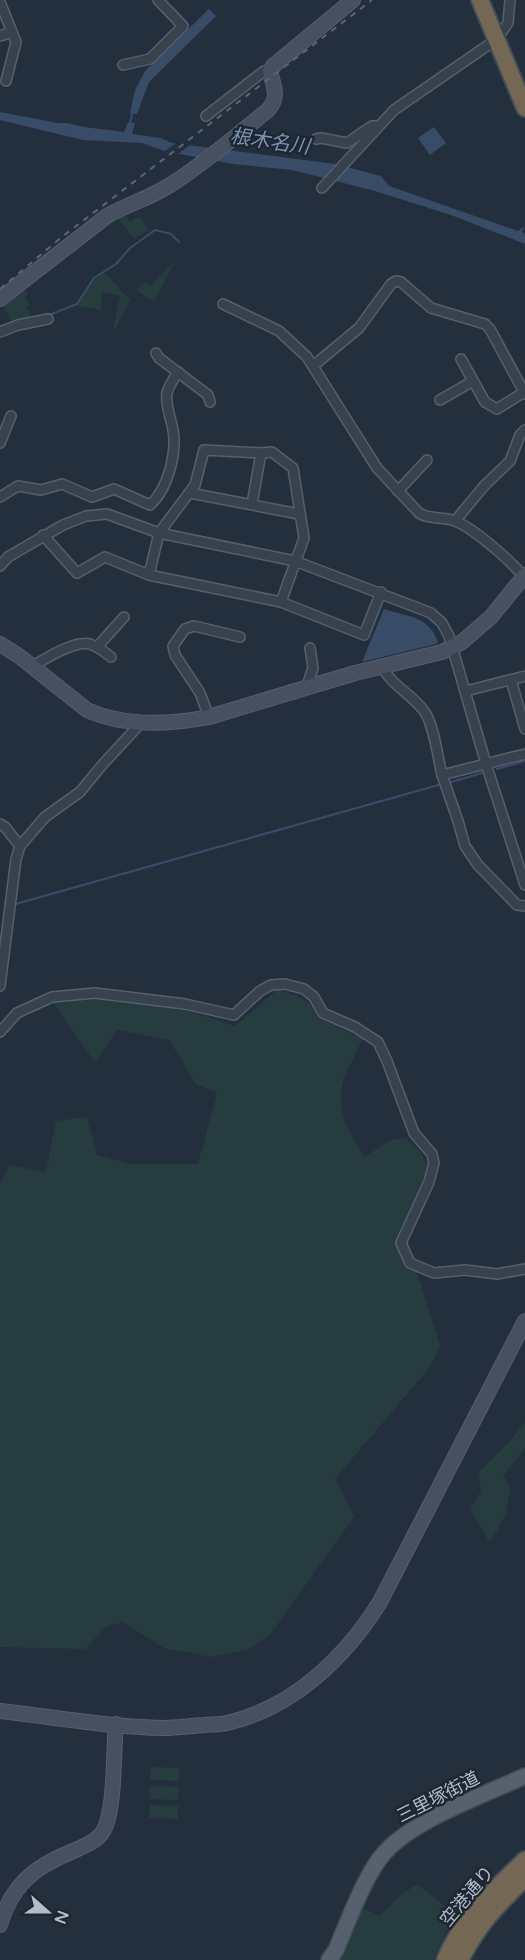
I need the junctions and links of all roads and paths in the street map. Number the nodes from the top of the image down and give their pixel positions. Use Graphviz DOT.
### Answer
graph roads {
  1 [pos="158,0"];
  2 [pos="353,0"];
  3 [pos="480,0"];
  4 [pos="492,0"];
  5 [pos="510,0"];
  6 [pos="0,2"];
  7 [pos="12,32"];
  8 [pos="501,34"];
  9 [pos="0,36"];
  10 [pos="123,65"];
  11 [pos="270,71"];
  12 [pos="525,80"];
  13 [pos="6,81"];
  14 [pos="525,108"];
  15 [pos="206,116"];
  16 [pos="378,127"];
  17 [pos="316,139"];
  18 [pos="322,188"];
  19 [pos="0,299"];
  20 [pos="223,304"];
  21 [pos="48,320"];
  22 [pos="0,332"];
  23 [pos="156,353"];
  24 [pos="461,360"];
  25 [pos="313,366"];
  26 [pos="178,372"];
  27 [pos="473,381"];
  28 [pos="525,393"];
  29 [pos="440,400"];
  30 [pos="210,402"];
  31 [pos="11,416"];
  32 [pos="0,422"];
  33 [pos="525,430"];
  34 [pos="6,431"];
  35 [pos="0,443"];
  36 [pos="261,453"];
  37 [pos="427,460"];
  38 [pos="398,491"];
  39 [pos="190,493"];
  40 [pos="0,497"];
  41 [pos="252,504"];
  42 [pos="299,514"];
  43 [pos="455,521"];
  44 [pos="159,533"];
  45 [pos="43,535"];
  46 [pos="295,561"];
  47 [pos="0,566"];
  48 [pos="149,575"];
  49 [pos="525,576"];
  50 [pos="381,592"];
  51 [pos="281,602"];
  52 [pos="124,617"];
  53 [pos="240,637"];
  54 [pos="0,644"];
  55 [pos="97,647"];
  56 [pos="453,647"];
  57 [pos="310,648"];
  58 [pos="111,657"];
  59 [pos="31,667"];
  60 [pos="382,667"];
  61 [pos="525,676"];
  62 [pos="511,680"];
  63 [pos="306,689"];
  64 [pos="466,691"];
  65 [pos="209,717"];
  66 [pos="141,723"];
  67 [pos="525,729"];
  68 [pos="525,754"];
  69 [pos="486,764"];
  70 [pos="443,777"];
  71 [pos="0,824"];
  72 [pos="21,846"];
  73 [pos="524,874"];
  74 [pos="525,885"];
  75 [pos="525,906"];
  76 [pos="0,986"];
  77 [pos="0,1032"];
  78 [pos="525,1269"];
  79 [pos="525,1321"];
  80 [pos="0,1711"];
  81 [pos="116,1724"];
  82 [pos="525,1776"];
  83 [pos="525,1860"];
  84 [pos="525,1878"];
  85 [pos="0,1925"];
  86 [pos="329,1960"];
  87 [pos="445,1960"];
  88 [pos="460,1960"];
  1 -- 10 [label="street"];
  2 -- 11 [label="street"];
  3 -- 8 [label="highway"];
  4 -- 8 [label="highway"];
  5 -- 8 [label="street"];
  6 -- 7 [label="street"];
  7 -- 9 [label="street"];
  7 -- 13 [label="street"];
  8 -- 12 [label="highway"];
  8 -- 14 [label="highway"];
  8 -- 16 [label="street"];
  11 -- 15 [label="street"];
  11 -- 19 [label="street"];
  16 -- 17 [label="street"];
  16 -- 18 [label="street"];
  20 -- 25 [label="street"];
  21 -- 22 [label="street"];
  23 -- 26 [label="street"];
  24 -- 27 [label="street"];
  25 -- 28 [label="street"];
  25 -- 38 [label="street"];
  26 -- 30 [label="street"];
  26 -- 40 [label="street"];
  27 -- 28 [label="street"];
  27 -- 29 [label="street"];
  31 -- 34 [label="street"];
  32 -- 34 [label="street"];
  33 -- 43 [label="street"];
  34 -- 35 [label="street"];
  36 -- 39 [label="street"];
  36 -- 41 [label="street"];
  36 -- 42 [label="street"];
  37 -- 38 [label="street"];
  38 -- 43 [label="street"];
  39 -- 41 [label="street"];
  39 -- 44 [label="street"];
  41 -- 42 [label="street"];
  42 -- 46 [label="street"];
  43 -- 49 [label="street"];
  44 -- 45 [label="street"];
  44 -- 46 [label="street"];
  44 -- 48 [label="street"];
  45 -- 47 [label="street"];
  45 -- 48 [label="street"];
  46 -- 50 [label="street"];
  46 -- 51 [label="street"];
  48 -- 51 [label="street"];
  49 -- 56 [label="street"];
  50 -- 51 [label="street"];
  50 -- 56 [label="street"];
  52 -- 55 [label="street"];
  53 -- 65 [label="street"];
  54 -- 59 [label="street"];
  55 -- 58 [label="street"];
  55 -- 59 [label="street"];
  56 -- 60 [label="street"];
  56 -- 64 [label="street"];
  57 -- 63 [label="street"];
  59 -- 66 [label="street"];
  60 -- 63 [label="street"];
  60 -- 70 [label="street"];
  61 -- 62 [label="street"];
  62 -- 64 [label="street"];
  62 -- 67 [label="street"];
  63 -- 65 [label="street"];
  64 -- 69 [label="street"];
  65 -- 66 [label="street"];
  66 -- 72 [label="street"];
  68 -- 69 [label="street"];
  69 -- 70 [label="street"];
  69 -- 73 [label="street"];
  70 -- 75 [label="street"];
  71 -- 72 [label="street"];
  72 -- 76 [label="street"];
  73 -- 74 [label="street"];
  77 -- 78 [label="street"];
  79 -- 81 [label="street"];
  80 -- 81 [label="street"];
  81 -- 85 [label="street"];
  82 -- 86 [label="main road, 三里塚街道"];
  83 -- 87 [label="highway, 空港通り"];
  84 -- 88 [label="highway, 空港通り"];
}
